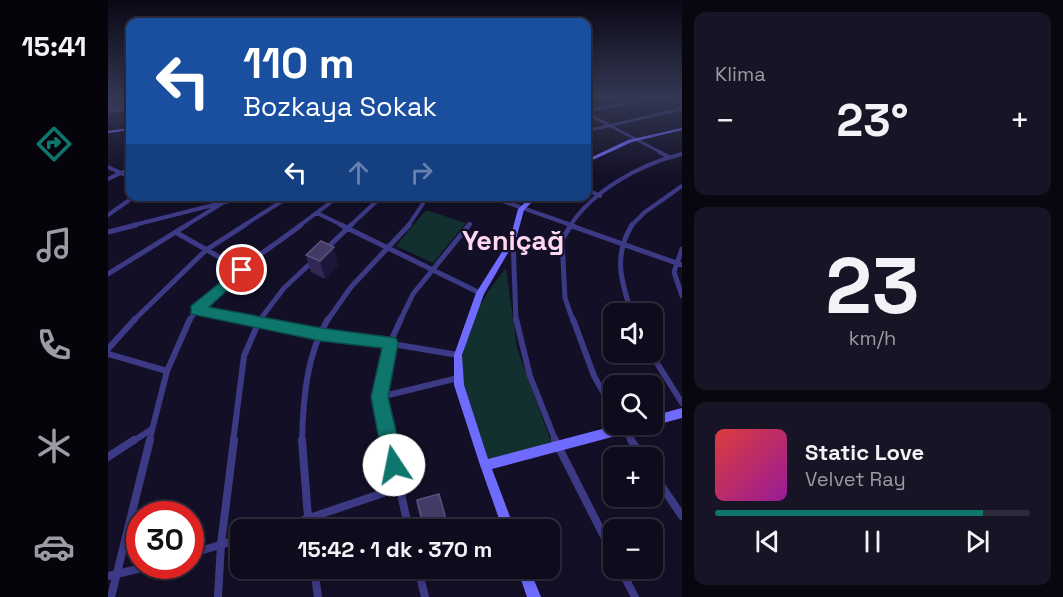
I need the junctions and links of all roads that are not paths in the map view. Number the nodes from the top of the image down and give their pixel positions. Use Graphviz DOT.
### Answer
graph roads {
  1 [pos="614,124"];
  2 [pos="609,125"];
  3 [pos="126,129"];
  4 [pos="682,129"];
  5 [pos="591,130"];
  6 [pos="108,131"];
  7 [pos="636,139"];
  8 [pos="682,154"];
  9 [pos="669,157"];
  10 [pos="591,160"];
  11 [pos="108,167"];
  12 [pos="123,172"];
  13 [pos="126,174"];
  14 [pos="108,179"];
  15 [pos="682,186"];
  16 [pos="591,191"];
  17 [pos="600,195"];
  18 [pos="128,201"];
  19 [pos="220,201"];
  20 [pos="231,201"];
  21 [pos="282,201"];
  22 [pos="333,201"];
  23 [pos="377,201"];
  24 [pos="426,201"];
  25 [pos="501,201"];
  26 [pos="530,201"];
  27 [pos="220,204"];
  28 [pos="521,209"];
  29 [pos="317,213"];
  30 [pos="108,215"];
  31 [pos="470,224"];
  32 [pos="568,226"];
  33 [pos="349,228"];
  34 [pos="108,232"];
  35 [pos="177,233"];
  36 [pos="513,239"];
  37 [pos="620,242"];
  38 [pos="390,247"];
  39 [pos="682,249"];
  40 [pos="206,250"];
  41 [pos="675,262"];
  42 [pos="682,265"];
  43 [pos="433,269"];
  44 [pos="242,270"];
  45 [pos="108,274"];
  46 [pos="480,292"];
  47 [pos="682,296"];
  48 [pos="628,303"];
  49 [pos="196,310"];
  50 [pos="258,322"];
  51 [pos="321,334"];
  52 [pos="390,343"];
  53 [pos="108,349"];
  54 [pos="108,354"];
  55 [pos="458,356"];
  56 [pos="657,363"];
  57 [pos="167,371"];
  58 [pos="458,378"];
  59 [pos="603,392"];
  60 [pos="380,397"];
  61 [pos="682,403"];
  62 [pos="682,413"];
  63 [pos="663,419"];
  64 [pos="152,428"];
  65 [pos="603,433"];
  66 [pos="559,447"];
  67 [pos="108,458"];
  68 [pos="484,465"];
  69 [pos="398,488"];
  70 [pos="663,488"];
  71 [pos="682,516"];
  72 [pos="308,519"];
  73 [pos="311,519"];
  74 [pos="406,519"];
  75 [pos="505,519"];
  76 [pos="603,534"];
  77 [pos="230,542"];
  78 [pos="221,544"];
  79 [pos="204,549"];
  80 [pos="126,572"];
  81 [pos="111,576"];
  82 [pos="316,579"];
  83 [pos="421,579"];
  84 [pos="528,579"];
  85 [pos="626,579"];
  86 [pos="111,597"];
  87 [pos="218,597"];
  88 [pos="318,597"];
  89 [pos="425,597"];
  90 [pos="534,597"];
  91 [pos="635,597"];
  1 -- 2 [label="street"];
  2 -- 5 [label="street"];
  2 -- 7 [label="street"];
  3 -- 6 [label="street"];
  4 -- 7 [label="street"];
  7 -- 9 [label="street"];
  7 -- 10 [label="street"];
  8 -- 9 [label="street"];
  9 -- 17 [label="street"];
  11 -- 12 [label="street"];
  12 -- 13 [label="street"];
  12 -- 14 [label="street"];
  15 -- 37 [label="street"];
  16 -- 17 [label="street"];
  17 -- 32 [label="street"];
  18 -- 30 [label="street"];
  19 -- 27 [label="street"];
  20 -- 27 [label="street"];
  21 -- 40 [label="street"];
  22 -- 29 [label="street"];
  23 -- 33 [label="street"];
  24 -- 38 [label="street"];
  25 -- 28 [label="street"];
  26 -- 28 [label="street"];
  27 -- 34 [label="street"];
  27 -- 35 [label="street"];
  28 -- 32 [label="street"];
  28 -- 36 [label="street"];
  29 -- 33 [label="street"];
  29 -- 44 [label="street"];
  31 -- 43 [label="street"];
  32 -- 37 [label="street"];
  32 -- 59 [label="street"];
  33 -- 38 [label="street"];
  33 -- 50 [label="street"];
  35 -- 40 [label="street"];
  35 -- 45 [label="street"];
  36 -- 46 [label="street"];
  36 -- 66 [label="street"];
  37 -- 41 [label="street"];
  37 -- 48 [label="street"];
  38 -- 43 [label="street"];
  38 -- 51 [label="street"];
  39 -- 41 [label="street"];
  40 -- 44 [label="street"];
  40 -- 53 [label="street"];
  41 -- 42 [label="street"];
  41 -- 47 [label="street"];
  43 -- 46 [label="street"];
  43 -- 52 [label="street"];
  44 -- 49 [label="street"];
  46 -- 55 [label="street"];
  49 -- 50 [label="street"];
  49 -- 57 [label="street"];
  50 -- 51 [label="street"];
  50 -- 78 [label="street"];
  51 -- 52 [label="street"];
  51 -- 72 [label="street"];
  52 -- 55 [label="street"];
  52 -- 60 [label="street"];
  54 -- 57 [label="street"];
  55 -- 58 [label="street"];
  56 -- 61 [label="street"];
  57 -- 64 [label="street"];
  58 -- 60 [label="street"];
  58 -- 68 [label="street"];
  60 -- 69 [label="street"];
  62 -- 63 [label="street"];
  64 -- 67 [label="street"];
  64 -- 81 [label="street"];
  65 -- 66 [label="street"];
  66 -- 68 [label="street"];
  66 -- 76 [label="street"];
  68 -- 75 [label="street"];
  69 -- 73 [label="street"];
  69 -- 74 [label="street"];
  70 -- 71 [label="street"];
  77 -- 78 [label="street"];
  78 -- 79 [label="street"];
  78 -- 87 [label="street"];
  80 -- 81 [label="street"];
  81 -- 86 [label="street"];
  82 -- 88 [label="street"];
  83 -- 89 [label="street"];
  84 -- 90 [label="street"];
  85 -- 91 [label="street"];
}
